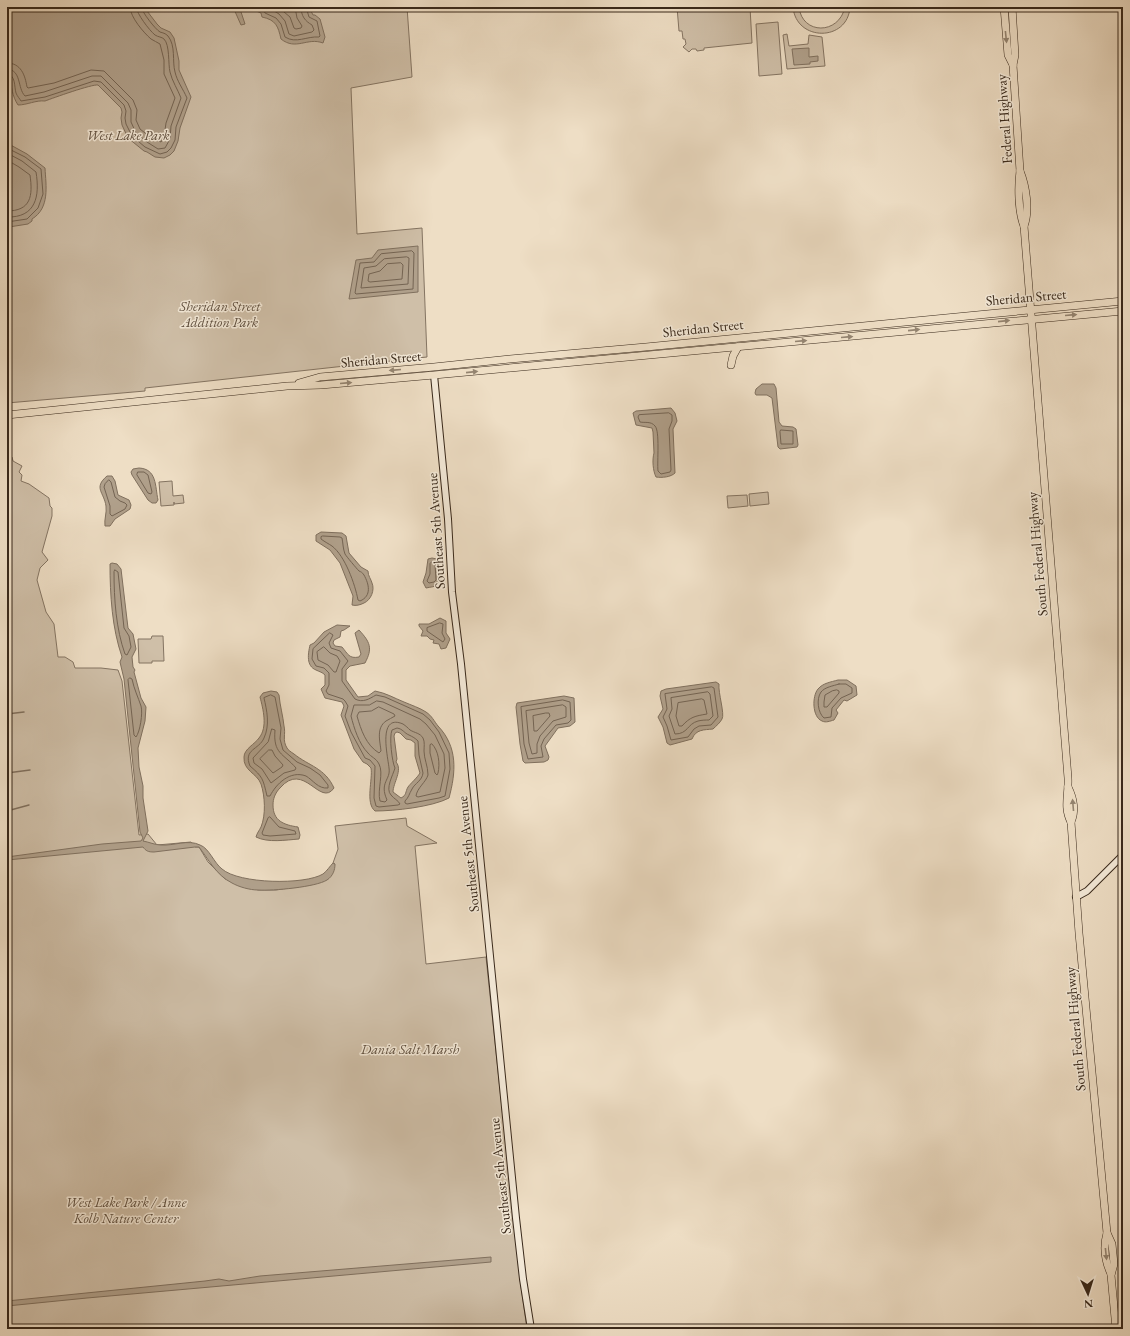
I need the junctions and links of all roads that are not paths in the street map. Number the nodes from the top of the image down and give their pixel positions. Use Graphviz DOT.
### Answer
graph roads {
  1 [pos="1004,7"];
  2 [pos="1012,7"];
  3 [pos="1013,65"];
  4 [pos="1123,301"];
  5 [pos="1031,309"];
  6 [pos="1123,311"];
  7 [pos="1032,319"];
  8 [pos="787,333"];
  9 [pos="716,340"];
  10 [pos="646,347"];
  11 [pos="738,347"];
  12 [pos="727,348"];
  13 [pos="583,353"];
  14 [pos="656,355"];
  15 [pos="581,362"];
  16 [pos="731,365"];
  17 [pos="524,367"];
  18 [pos="434,376"];
  19 [pos="287,386"];
  20 [pos="7,414"];
  21 [pos="1123,855"];
  22 [pos="1076,898"];
  23 [pos="531,1329"];
  24 [pos="1116,1329"];
  1 -- 3 [label="main road, Federal Highway, one-way"];
  2 -- 3 [label="main road, Federal Highway"];
  3 -- 5 [label="main road, Federal Highway"];
  4 -- 5 [label="main road, Sheridan Street"];
  5 -- 7 [label="main road, Federal Highway"];
  5 -- 8 [label="main road, Sheridan Street"];
  7 -- 6 [label="main road, Sheridan Street, one-way"];
  11 -- 7 [label="main road, Sheridan Street, one-way"];
  7 -- 22 [label="main road, South Federal Highway"];
  8 -- 9 [label="main road, Sheridan Street"];
  8 -- 12 [label="main road"];
  9 -- 10 [label="main road, Sheridan Street"];
  9 -- 14 [label="main road"];
  10 -- 13 [label="main road, Sheridan Street"];
  10 -- 15 [label="main road"];
  11 -- 12 [label="main road, Sheridan Street"];
  11 -- 16 [label="main road"];
  12 -- 14 [label="main road, Sheridan Street"];
  13 -- 17 [label="main road"];
  13 -- 19 [label="main road, Sheridan Street, one-way"];
  14 -- 15 [label="main road, Sheridan Street"];
  15 -- 17 [label="main road, Sheridan Street"];
  18 -- 17 [label="main road, Sheridan Street, one-way"];
  19 -- 18 [label="main road, Sheridan Street, one-way"];
  18 -- 23 [label="street, Southeast 5th Avenue"];
  19 -- 20 [label="main road, Sheridan Street"];
  21 -- 22 [label="street"];
  22 -- 24 [label="main road, South Federal Highway"];
}
